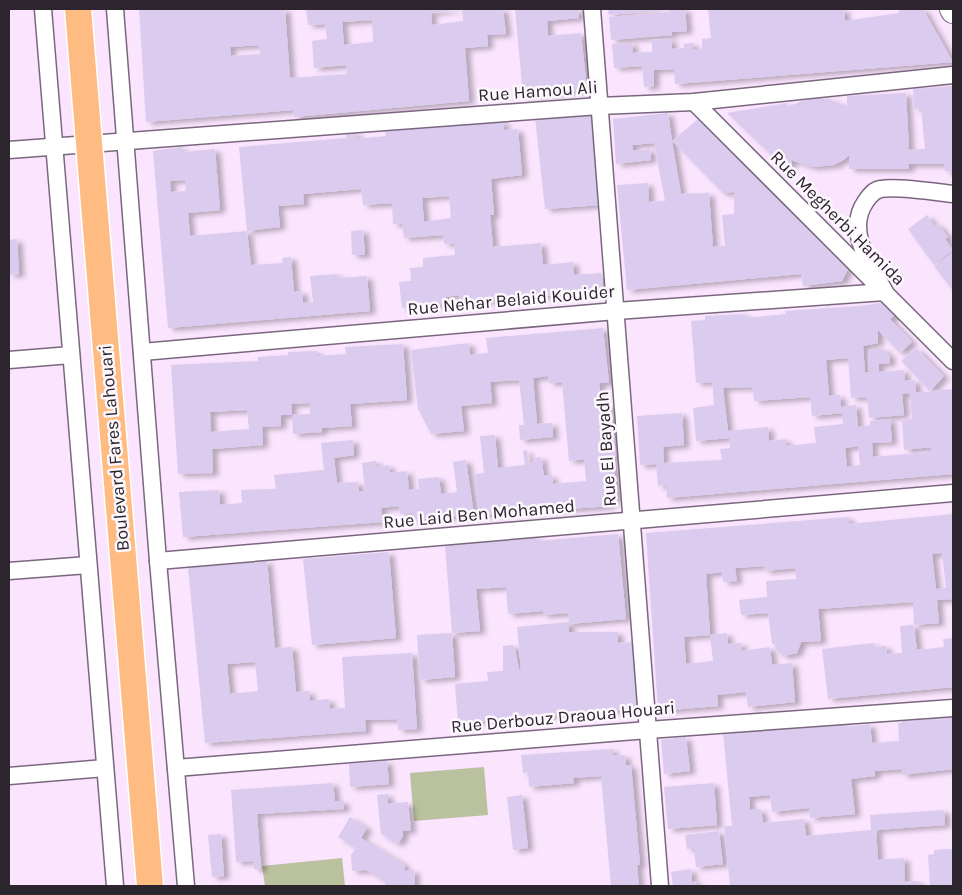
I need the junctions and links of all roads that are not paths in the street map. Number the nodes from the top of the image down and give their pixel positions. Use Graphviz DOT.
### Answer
graph roads {
  1 [pos="43,9"];
  2 [pos="78,9"];
  3 [pos="115,9"];
  4 [pos="592,9"];
  5 [pos="953,75"];
  6 [pos="694,102"];
  7 [pos="599,106"];
  8 [pos="125,141"];
  9 [pos="89,145"];
  10 [pos="55,146"];
  11 [pos="9,150"];
  12 [pos="953,194"];
  13 [pos="884,292"];
  14 [pos="616,311"];
  15 [pos="142,352"];
  16 [pos="71,355"];
  17 [pos="9,360"];
  18 [pos="953,361"];
  19 [pos="953,493"];
  20 [pos="631,521"];
  21 [pos="158,561"];
  22 [pos="88,565"];
  23 [pos="9,571"];
  24 [pos="953,708"];
  25 [pos="648,730"];
  26 [pos="105,768"];
  27 [pos="176,768"];
  28 [pos="9,776"];
  29 [pos="115,886"];
  30 [pos="150,886"];
  31 [pos="186,886"];
  32 [pos="660,886"];
  1 -- 10 [label="street"];
  2 -- 9 [label="main road, Boulevard Fares Lahouari"];
  3 -- 8 [label="street"];
  4 -- 7 [label="street, Rue El Bayadh"];
  5 -- 6 [label="street, Rue Hamou Ali"];
  6 -- 7 [label="street, Rue Hamou Ali"];
  6 -- 13 [label="street, Rue Megherbi Hamida"];
  7 -- 8 [label="street, Rue Hamou Ali"];
  7 -- 14 [label="street, Rue El Bayadh"];
  8 -- 9 [label="street, Rue Hamou Ali"];
  8 -- 15 [label="street"];
  9 -- 10 [label="street, Rue Hamou Ali"];
  9 -- 30 [label="main road, Boulevard Fares Lahouari"];
  10 -- 11 [label="street, Rue Hamou Ali"];
  10 -- 16 [label="street"];
  12 -- 13 [label="street"];
  13 -- 14 [label="street, Rue Nehar Belaid Kouider"];
  13 -- 18 [label="street, Rue Megherbi Hamida"];
  14 -- 15 [label="street, Rue Nehar Belaid Kouider"];
  14 -- 20 [label="street, Rue El Bayadh"];
  15 -- 21 [label="street"];
  16 -- 17 [label="street"];
  16 -- 22 [label="street"];
  19 -- 20 [label="street, Rue Laid Ben Mohamed"];
  20 -- 21 [label="street, Rue Laid Ben Mohamed"];
  20 -- 25 [label="street, Rue El Bayadh"];
  21 -- 27 [label="street"];
  22 -- 23 [label="street"];
  22 -- 26 [label="street"];
  24 -- 25 [label="street, Rue Derbouz Draoua Houari"];
  25 -- 27 [label="street, Rue Derbouz Draoua Houari"];
  25 -- 32 [label="street, Rue El Bayadh"];
  26 -- 28 [label="street"];
  26 -- 29 [label="street"];
  27 -- 31 [label="street"];
}
